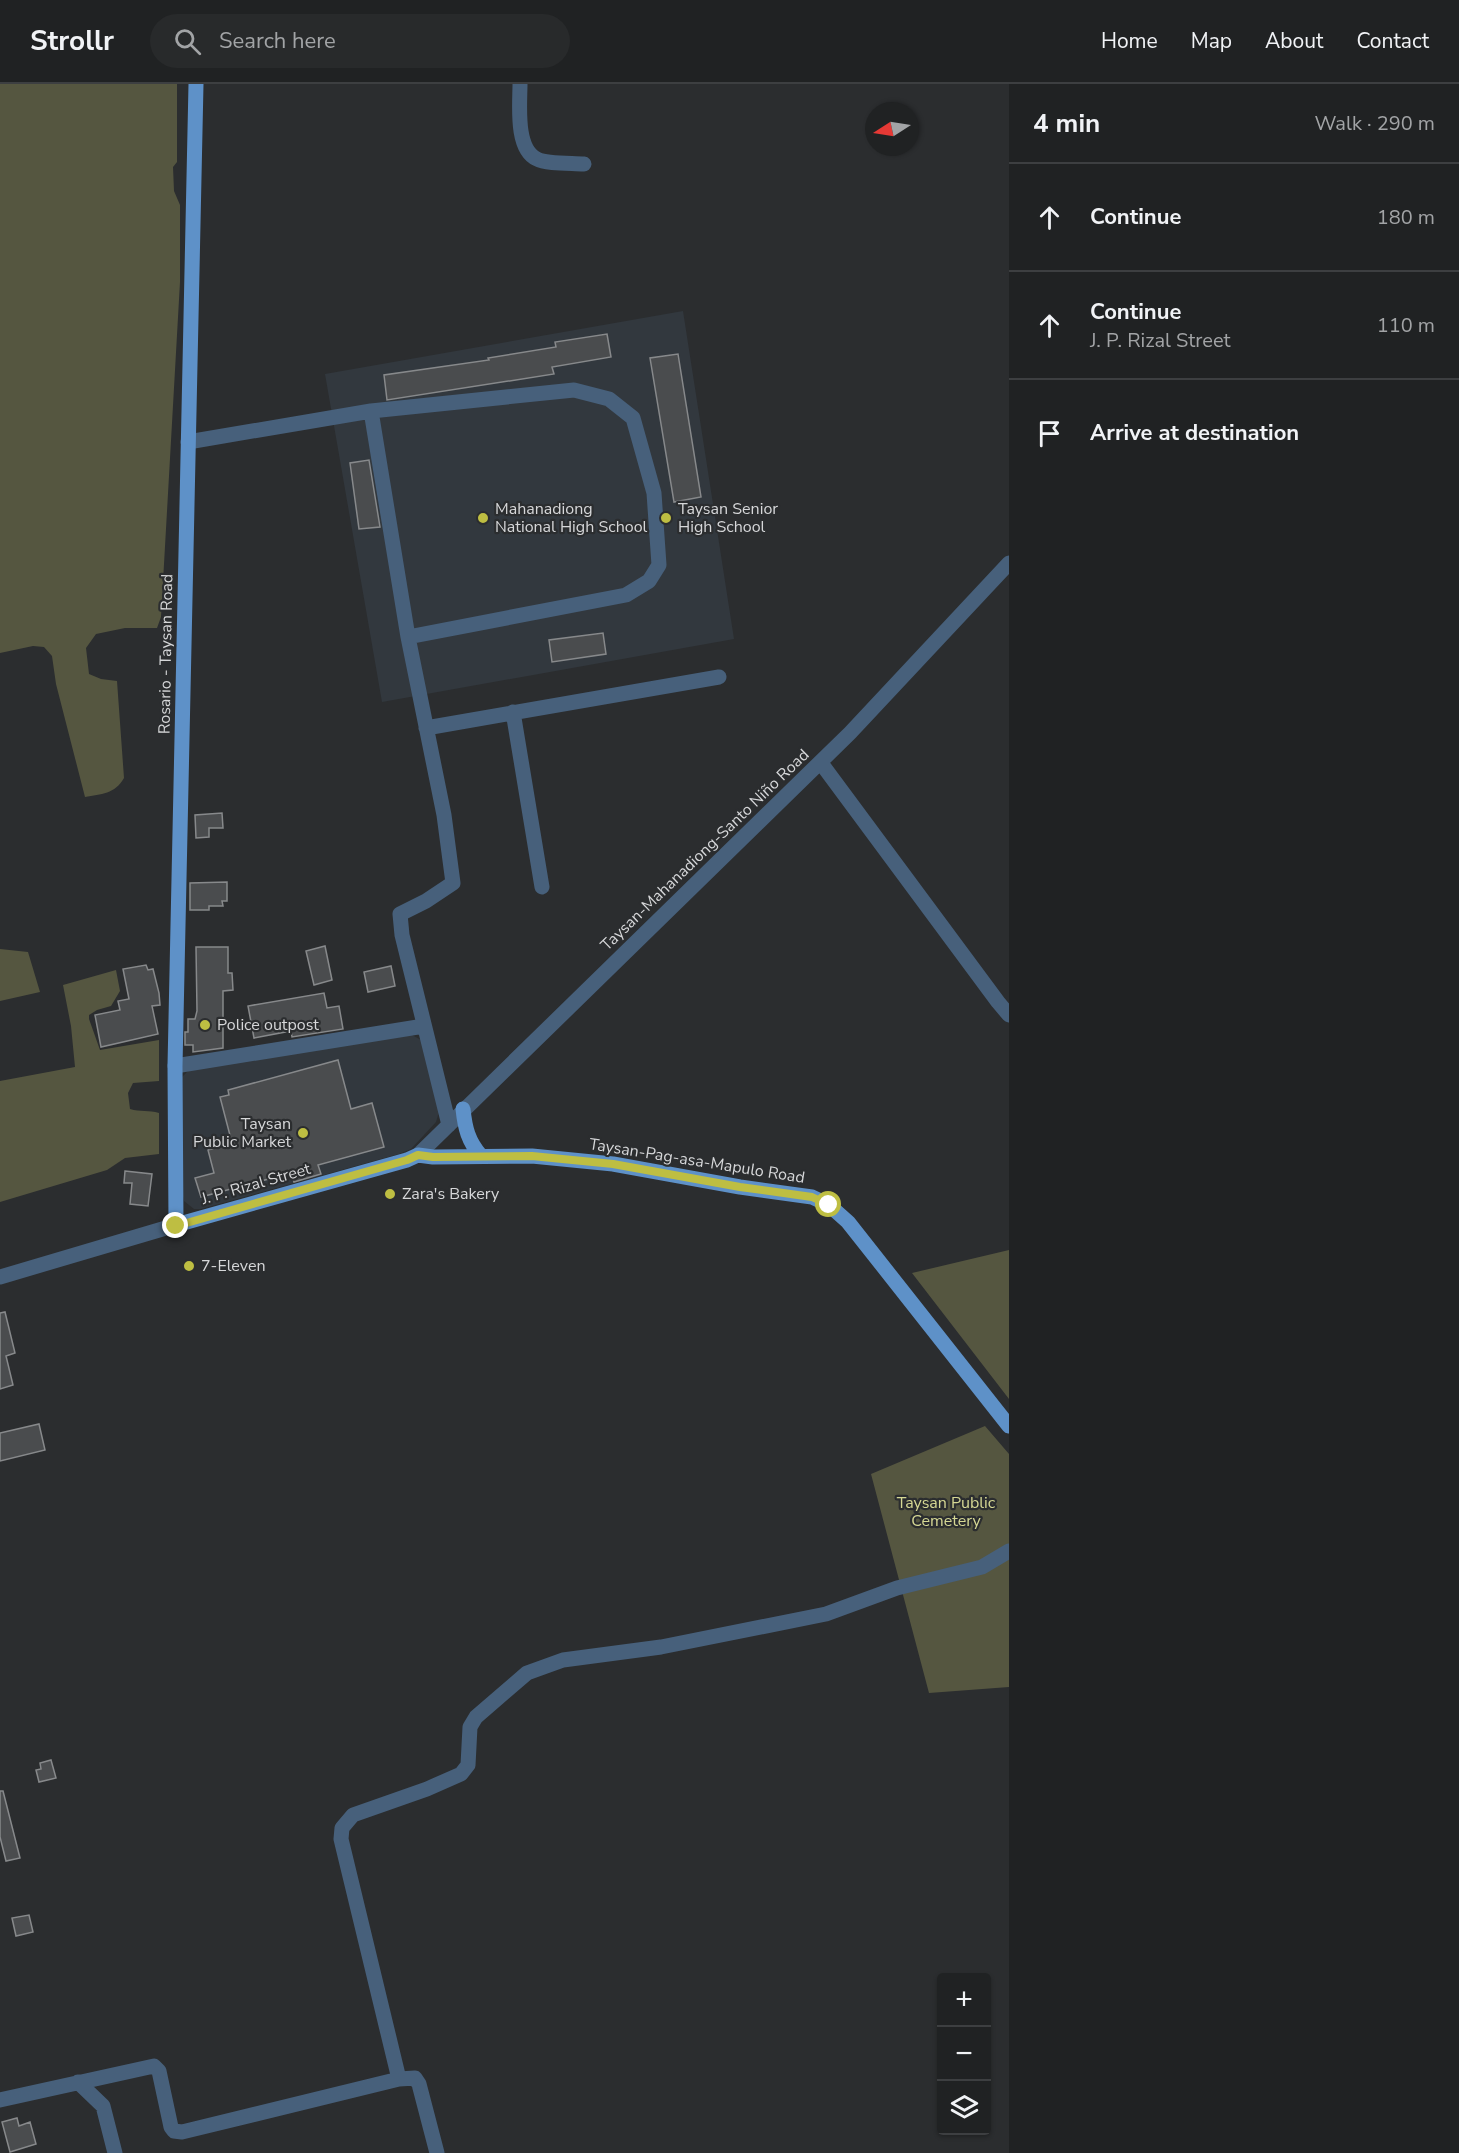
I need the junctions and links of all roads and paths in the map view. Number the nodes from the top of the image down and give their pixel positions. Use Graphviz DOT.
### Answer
graph roads {
  1 [pos="196,84"];
  2 [pos="520,84"];
  3 [pos="584,164"];
  4 [pos="371,411"];
  5 [pos="188,442"];
  6 [pos="1009,563"];
  7 [pos="408,637"];
  8 [pos="718,677"];
  9 [pos="513,712"];
  10 [pos="426,728"];
  11 [pos="821,763"];
  12 [pos="542,887"];
  13 [pos="1009,1015"];
  14 [pos="424,1026"];
  15 [pos="175,1065"];
  16 [pos="463,1108"];
  17 [pos="449,1125"];
  18 [pos="418,1155"];
  19 [pos="481,1156"];
  20 [pos="176,1226"];
  21 [pos="0,1277"];
  22 [pos="1009,1426"];
  23 [pos="1009,1551"];
  24 [pos="399,2079"];
  25 [pos="78,2082"];
  26 [pos="0,2100"];
  27 [pos="115,2153"];
  28 [pos="437,2153"];
  1 -- 5 [label="main road, Rosario - Taysan Road"];
  2 -- 3 [label="street"];
  4 -- 5 [label="street"];
  4 -- 7 [label="street"];
  4 -- 7 [label="street"];
  5 -- 15 [label="main road, Rosario - Taysan Road"];
  6 -- 11 [label="street, Taysan-Mahanadiong-Santo Niño Road"];
  7 -- 10 [label="street"];
  8 -- 9 [label="street"];
  9 -- 10 [label="street"];
  9 -- 12 [label="street"];
  10 -- 14 [label="street"];
  11 -- 13 [label="street"];
  11 -- 16 [label="street, Taysan-Mahanadiong-Santo Niño Road"];
  14 -- 15 [label="street"];
  14 -- 17 [label="street"];
  15 -- 20 [label="main road, Rosario - Taysan Road"];
  16 -- 17 [label="street, Taysan-Mahanadiong-Santo Niño Road"];
  16 -- 19 [label="main road"];
  17 -- 18 [label="street, Taysan-Mahanadiong-Santo Niño Road"];
  18 -- 19 [label="main road, Taysan-Pag-asa-Mapulo Road"];
  18 -- 20 [label="main road, J. P. Rizal Street"];
  19 -- 22 [label="main road, Taysan-Pag-asa-Mapulo Road"];
  20 -- 21 [label="street, J. P. Rizal Street"];
  23 -- 24 [label="street"];
  24 -- 25 [label="street"];
  24 -- 28 [label="street"];
  25 -- 26 [label="street"];
  25 -- 27 [label="street"];
}
